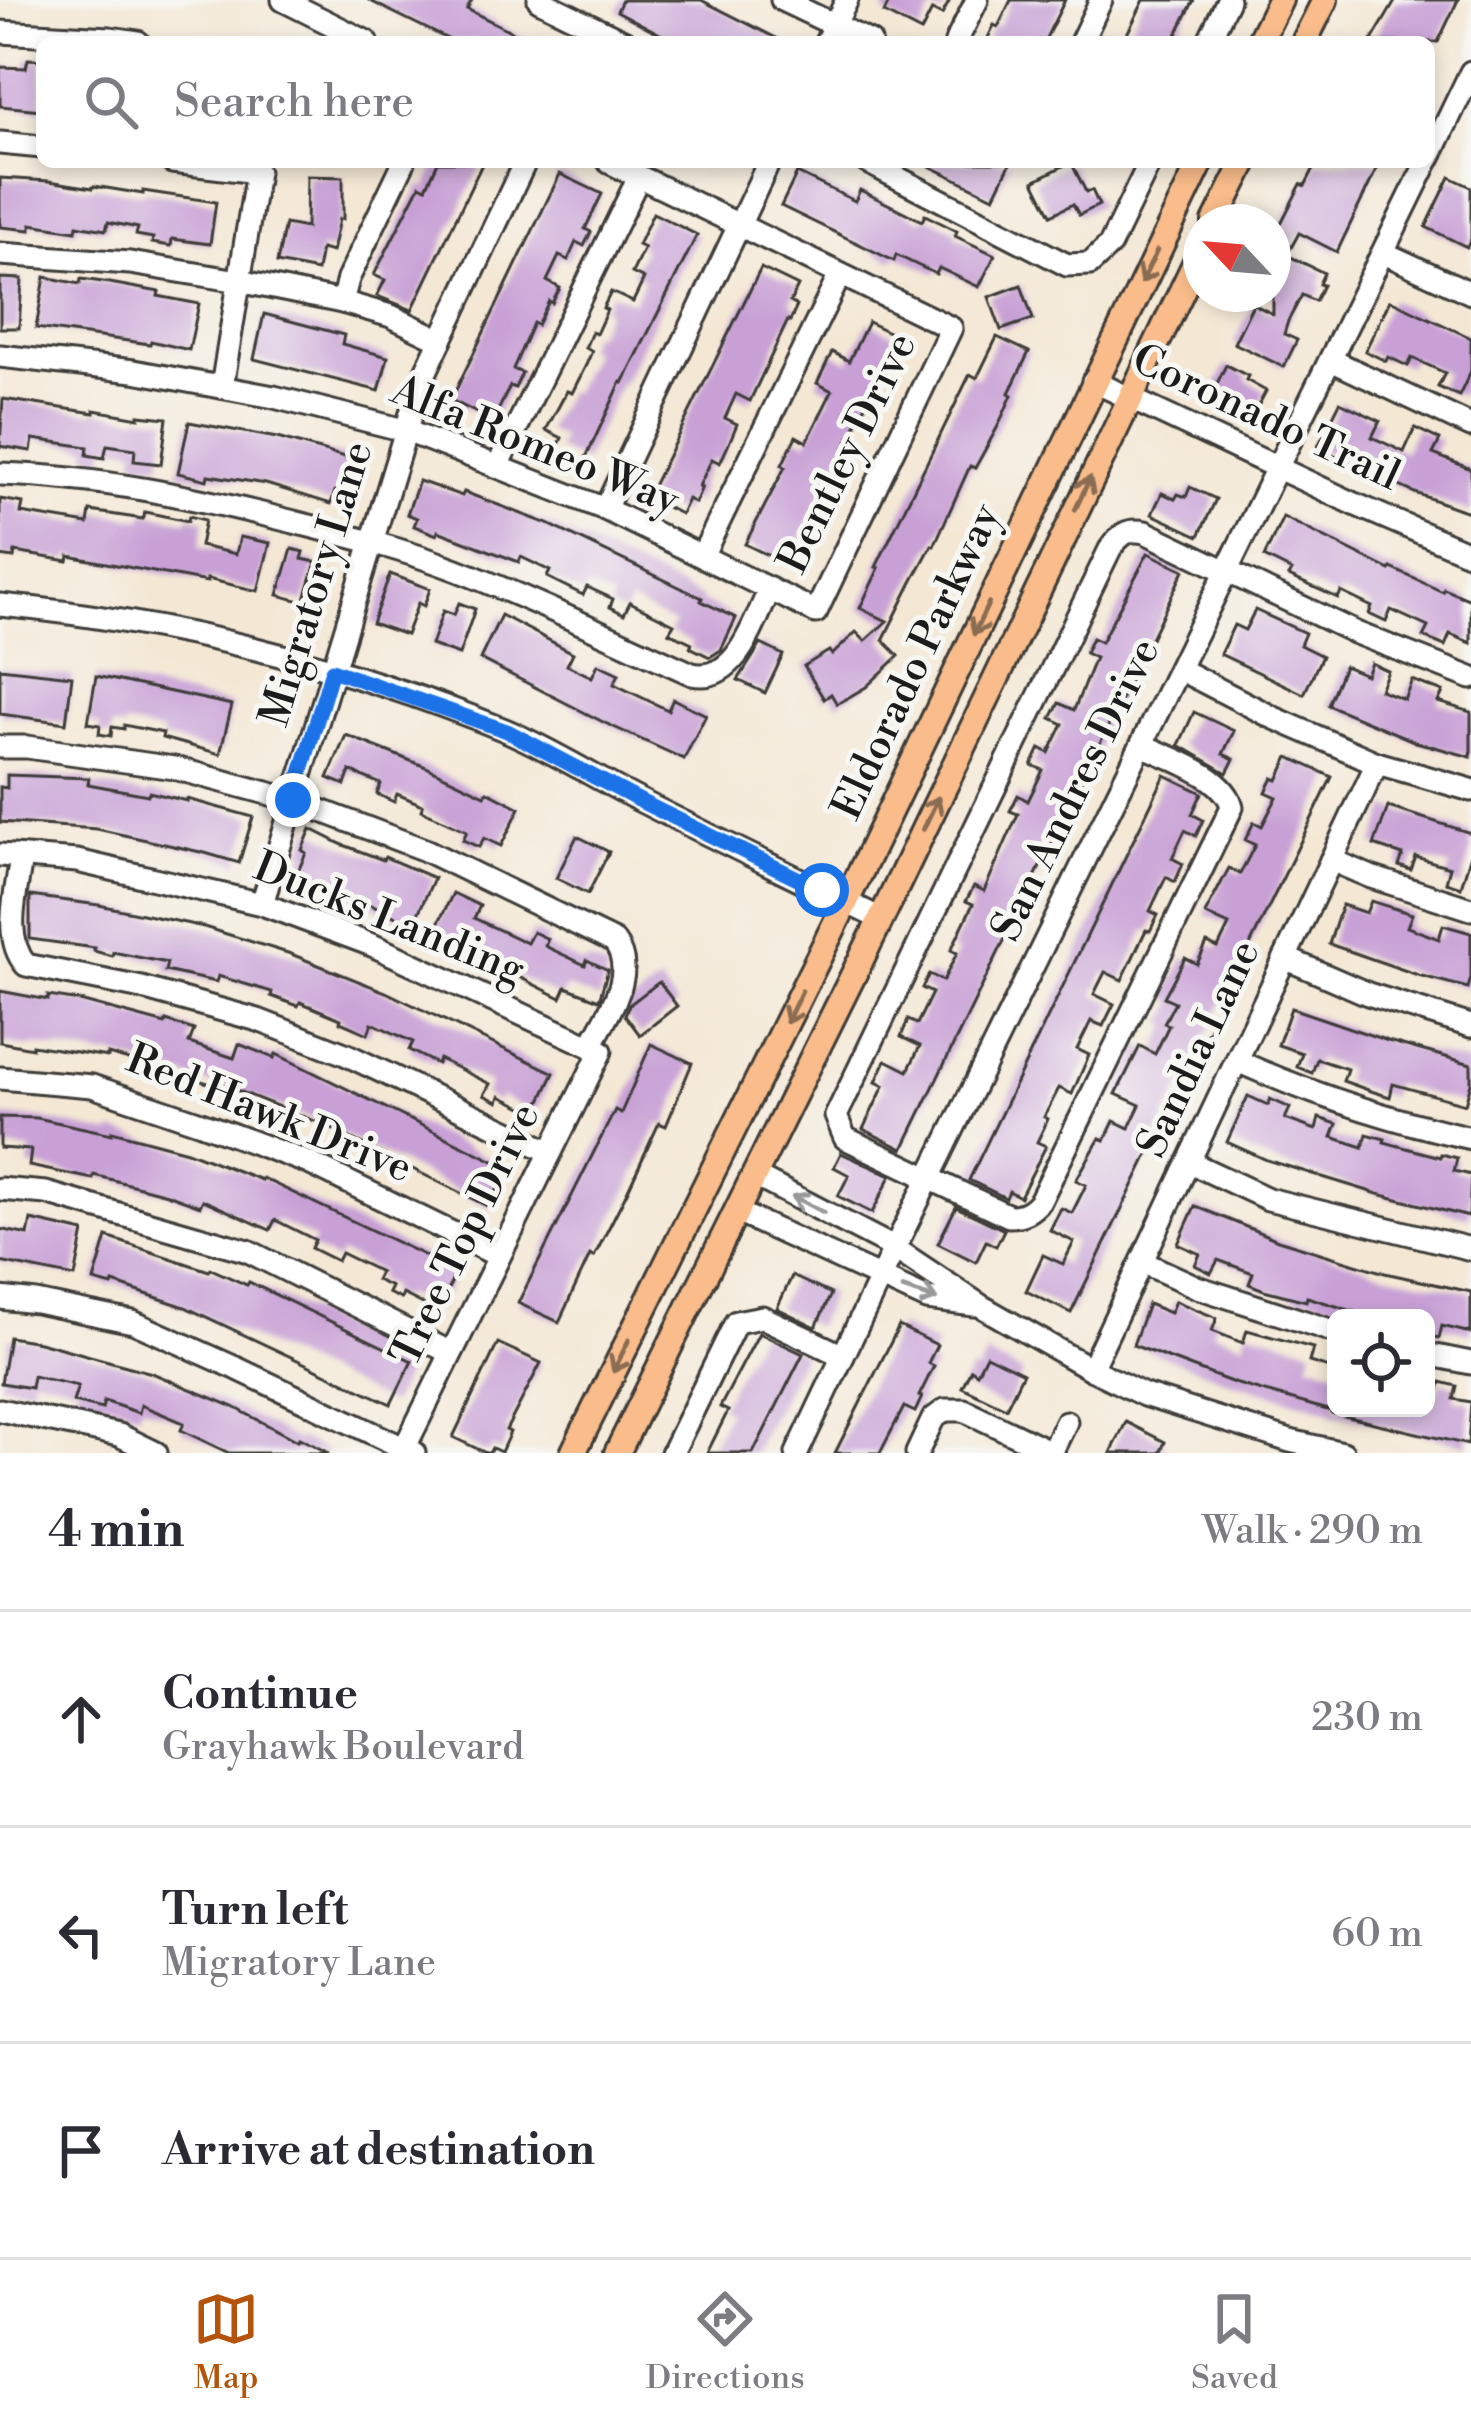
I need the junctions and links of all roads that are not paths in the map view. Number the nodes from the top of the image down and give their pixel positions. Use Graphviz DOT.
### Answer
graph roads {
  1 [pos="283,0"];
  2 [pos="539,0"];
  3 [pos="782,0"];
  4 [pos="847,0"];
  5 [pos="977,0"];
  6 [pos="1101,0"];
  7 [pos="1228,0"];
  8 [pos="1280,0"];
  9 [pos="1324,0"];
  10 [pos="0,32"];
  11 [pos="830,33"];
  12 [pos="55,36"];
  13 [pos="356,36"];
  14 [pos="613,36"];
  15 [pos="959,36"];
  16 [pos="1084,36"];
  17 [pos="1211,36"];
  18 [pos="1262,36"];
  19 [pos="1307,36"];
  20 [pos="1471,72"];
  21 [pos="0,143"];
  22 [pos="36,146"];
  23 [pos="1435,146"];
  24 [pos="223,168"];
  25 [pos="401,168"];
  26 [pos="523,168"];
  27 [pos="621,168"];
  28 [pos="767,168"];
  29 [pos="879,168"];
  30 [pos="1147,168"];
  31 [pos="1198,168"];
  32 [pos="1242,168"];
  33 [pos="1424,168"];
  34 [pos="639,177"];
  35 [pos="1224,204"];
  36 [pos="739,227"];
  37 [pos="1384,253"];
  38 [pos="0,254"];
  39 [pos="840,275"];
  40 [pos="239,281"];
  41 [pos="1183,288"];
  42 [pos="1471,293"];
  43 [pos="342,302"];
  44 [pos="441,340"];
  45 [pos="0,356"];
  46 [pos="1331,360"];
  47 [pos="1094,381"];
  48 [pos="222,387"];
  49 [pos="1129,398"];
  50 [pos="1471,426"];
  51 [pos="404,430"];
  52 [pos="498,466"];
  53 [pos="1278,468"];
  54 [pos="0,474"];
  55 [pos="605,509"];
  56 [pos="371,541"];
  57 [pos="1471,554"];
  58 [pos="702,556"];
  59 [pos="1227,572"];
  60 [pos="770,590"];
  61 [pos="0,605"];
  62 [pos="815,612"];
  63 [pos="1179,669"];
  64 [pos="332,670"];
  65 [pos="1471,678"];
  66 [pos="1142,745"];
  67 [pos="0,746"];
  68 [pos="1377,763"];
  69 [pos="1471,790"];
  70 [pos="293,800"];
  71 [pos="10,856"];
  72 [pos="1331,860"];
  73 [pos="846,902"];
  74 [pos="262,904"];
  75 [pos="1471,909"];
  76 [pos="881,919"];
  77 [pos="1285,958"];
  78 [pos="1471,1026"];
  79 [pos="596,1049"];
  80 [pos="1237,1060"];
  81 [pos="0,1078"];
  82 [pos="1471,1138"];
  83 [pos="551,1152"];
  84 [pos="1189,1162"];
  85 [pos="755,1176"];
  86 [pos="929,1178"];
  87 [pos="0,1190"];
  88 [pos="737,1212"];
  89 [pos="894,1248"];
  90 [pos="1471,1250"];
  91 [pos="499,1256"];
  92 [pos="1142,1262"];
  93 [pos="880,1278"];
  94 [pos="0,1298"];
  95 [pos="981,1306"];
  96 [pos="1327,1329"];
  97 [pos="451,1353"];
  98 [pos="843,1356"];
  99 [pos="1435,1356"];
  100 [pos="1471,1364"];
  101 [pos="1091,1369"];
  102 [pos="0,1410"];
  103 [pos="1066,1422"];
  104 [pos="1289,1447"];
  105 [pos="407,1451"];
  106 [pos="156,1453"];
  107 [pos="573,1453"];
  108 [pos="617,1453"];
  109 [pos="672,1453"];
  110 [pos="796,1453"];
  111 [pos="917,1453"];
  112 [pos="1052,1453"];
  113 [pos="1343,1453"];
  1 -- 13 [label="street"];
  2 -- 14 [label="street"];
  3 -- 11 [label="street"];
  4 -- 11 [label="street"];
  5 -- 15 [label="street"];
  6 -- 16 [label="street"];
  7 -- 17 [label="street"];
  8 -- 18 [label="main road"];
  9 -- 19 [label="main road"];
  10 -- 12 [label="street"];
  20 -- 23 [label="street, San Andres Drive"];
  21 -- 22 [label="street"];
  24 -- 40 [label="street"];
  25 -- 43 [label="street"];
  26 -- 44 [label="street, Migratory Lane"];
  27 -- 34 [label="street"];
  28 -- 36 [label="street"];
  29 -- 30 [label="street"];
  31 -- 47 [label="main road, Eldorado Parkway, one-way"];
  32 -- 35 [label="main road"];
  33 -- 37 [label="street, San Andres Drive"];
  34 -- 36 [label="street"];
  34 -- 52 [label="street"];
  36 -- 39 [label="street"];
  36 -- 55 [label="street"];
  37 -- 42 [label="street"];
  37 -- 46 [label="street, San Andres Drive"];
  38 -- 40 [label="street"];
  39 -- 58 [label="street"];
  39 -- 62 [label="street, Bentley Drive"];
  40 -- 43 [label="street"];
  40 -- 48 [label="street"];
  41 -- 49 [label="main road, Eldorado Parkway"];
  43 -- 44 [label="street"];
  44 -- 51 [label="street, Migratory Lane"];
  45 -- 48 [label="street, Alfa Romeo Way"];
  46 -- 50 [label="street"];
  46 -- 53 [label="street, San Andres Drive"];
  47 -- 49 [label="street, Coronado Trail"];
  47 -- 73 [label="main road, Eldorado Parkway, one-way"];
  48 -- 51 [label="street, Alfa Romeo Way"];
  49 -- 53 [label="street, Coronado Trail"];
  76 -- 49 [label="main road, Eldorado Parkway, one-way"];
  51 -- 52 [label="street, Alfa Romeo Way"];
  51 -- 56 [label="street, Migratory Lane"];
  52 -- 55 [label="street, Alfa Romeo Way"];
  53 -- 57 [label="street, Coronado Trail"];
  53 -- 59 [label="street, San Andres Drive"];
  54 -- 56 [label="street"];
  55 -- 58 [label="street, Alfa Romeo Way"];
  56 -- 60 [label="street"];
  56 -- 64 [label="street, Migratory Lane"];
  58 -- 60 [label="street, Alfa Romeo Way"];
  59 -- 63 [label="street, San Andres Drive"];
  59 -- 65 [label="street"];
  59 -- 86 [label="street"];
  60 -- 62 [label="street, Alfa Romeo Way"];
  61 -- 64 [label="street"];
  63 -- 66 [label="street, San Andres Drive"];
  63 -- 68 [label="street"];
  64 -- 70 [label="street, Migratory Lane"];
  64 -- 73 [label="street"];
  66 -- 86 [label="street, San Andres Drive"];
  66 -- 86 [label="street"];
  67 -- 70 [label="street"];
  68 -- 69 [label="street"];
  68 -- 72 [label="street, Sandia Lane"];
  70 -- 74 [label="street, Migratory Lane"];
  70 -- 79 [label="street, Tree Top Drive"];
  71 -- 74 [label="street, Ducks Landing"];
  71 -- 83 [label="street"];
  72 -- 75 [label="street"];
  72 -- 77 [label="street, Sandia Lane"];
  73 -- 76 [label="street"];
  73 -- 107 [label="main road, Eldorado Parkway, one-way"];
  74 -- 79 [label="street, Ducks Landing"];
  76 -- 85 [label="main road, Eldorado Parkway"];
  77 -- 78 [label="street"];
  77 -- 80 [label="street, Sandia Lane"];
  79 -- 83 [label="street, Tree Top Drive"];
  80 -- 82 [label="street"];
  80 -- 84 [label="street, Sandia Lane"];
  81 -- 91 [label="street, Red Hawk Drive"];
  83 -- 91 [label="street, Tree Top Drive"];
  84 -- 90 [label="street"];
  84 -- 92 [label="street, Sandia Lane"];
  85 -- 88 [label="main road, Eldorado Parkway"];
  89 -- 85 [label="street, one-way"];
  86 -- 89 [label="street, San Andres Drive"];
  87 -- 97 [label="street"];
  88 -- 93 [label="street"];
  88 -- 108 [label="main road, Eldorado Parkway"];
  89 -- 93 [label="street, San Andres Drive"];
  89 -- 95 [label="street"];
  91 -- 97 [label="street, Tree Top Drive"];
  92 -- 96 [label="street"];
  92 -- 101 [label="street, Sandia Lane"];
  93 -- 95 [label="street, one-way"];
  93 -- 98 [label="street, San Andres Drive"];
  94 -- 105 [label="street"];
  95 -- 101 [label="street"];
  97 -- 105 [label="street, Tree Top Drive"];
  98 -- 109 [label="street"];
  98 -- 110 [label="street, San Andres Drive"];
  99 -- 100 [label="street"];
  101 -- 104 [label="street"];
  102 -- 106 [label="street"];
  103 -- 112 [label="street"];
  104 -- 113 [label="street"];
  111 -- 112 [label="street"];
}
